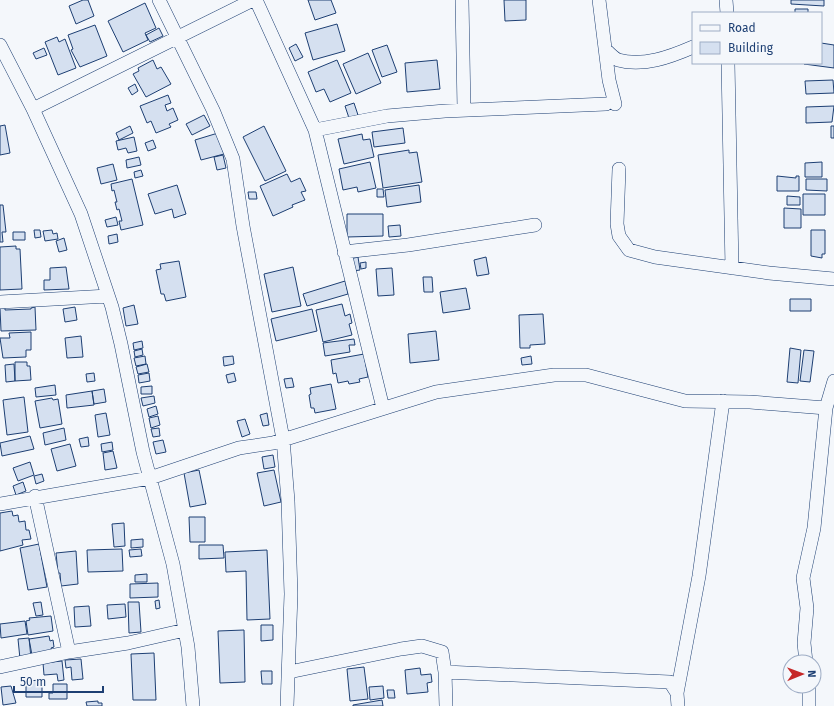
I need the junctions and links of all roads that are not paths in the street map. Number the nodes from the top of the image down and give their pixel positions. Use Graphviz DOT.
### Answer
graph roads {
  1 [pos="159,0"];
  2 [pos="253,0"];
  3 [pos="256,0"];
  4 [pos="462,0"];
  5 [pos="599,0"];
  6 [pos="726,0"];
  7 [pos="727,12"];
  8 [pos="177,38"];
  9 [pos="0,45"];
  10 [pos="692,47"];
  11 [pos="606,50"];
  12 [pos="728,64"];
  13 [pos="33,109"];
  14 [pos="464,109"];
  15 [pos="315,130"];
  16 [pos="619,169"];
  17 [pos="535,225"];
  18 [pos="344,252"];
  19 [pos="732,268"];
  20 [pos="834,279"];
  21 [pos="108,296"];
  22 [pos="0,302"];
  23 [pos="834,381"];
  24 [pos="723,401"];
  25 [pos="383,408"];
  26 [pos="826,408"];
  27 [pos="283,439"];
  28 [pos="150,478"];
  29 [pos="35,496"];
  30 [pos="0,504"];
  31 [pos="185,630"];
  32 [pos="69,652"];
  33 [pos="805,654"];
  34 [pos="0,667"];
  35 [pos="289,672"];
  36 [pos="445,672"];
  37 [pos="677,693"];
  38 [pos="809,694"];
  39 [pos="193,706"];
  40 [pos="288,706"];
  41 [pos="446,706"];
  42 [pos="678,706"];
  43 [pos="809,706"];
  1 -- 8 [label="street"];
  2 -- 8 [label="street"];
  3 -- 15 [label="street"];
  4 -- 14 [label="street"];
  5 -- 11 [label="street"];
  6 -- 7 [label="street"];
  8 -- 13 [label="street"];
  8 -- 27 [label="street"];
  9 -- 13 [label="street"];
  10 -- 11 [label="street"];
  11 -- 14 [label="street"];
  12 -- 19 [label="street"];
  13 -- 21 [label="street"];
  14 -- 15 [label="street"];
  15 -- 18 [label="street"];
  16 -- 19 [label="street"];
  17 -- 18 [label="street"];
  18 -- 25 [label="street"];
  19 -- 20 [label="street"];
  21 -- 22 [label="street"];
  21 -- 28 [label="street"];
  23 -- 26 [label="street"];
  24 -- 25 [label="street"];
  24 -- 26 [label="street"];
  24 -- 37 [label="street"];
  25 -- 27 [label="street"];
  26 -- 33 [label="street"];
  27 -- 28 [label="street"];
  27 -- 35 [label="street"];
  28 -- 29 [label="street"];
  28 -- 31 [label="street"];
  29 -- 30 [label="street"];
  29 -- 32 [label="street"];
  31 -- 32 [label="street"];
  31 -- 39 [label="street"];
  32 -- 34 [label="street"];
  35 -- 36 [label="street"];
  35 -- 40 [label="street"];
  36 -- 37 [label="street"];
  36 -- 41 [label="street"];
  37 -- 42 [label="street"];
  38 -- 43 [label="street"];
}
